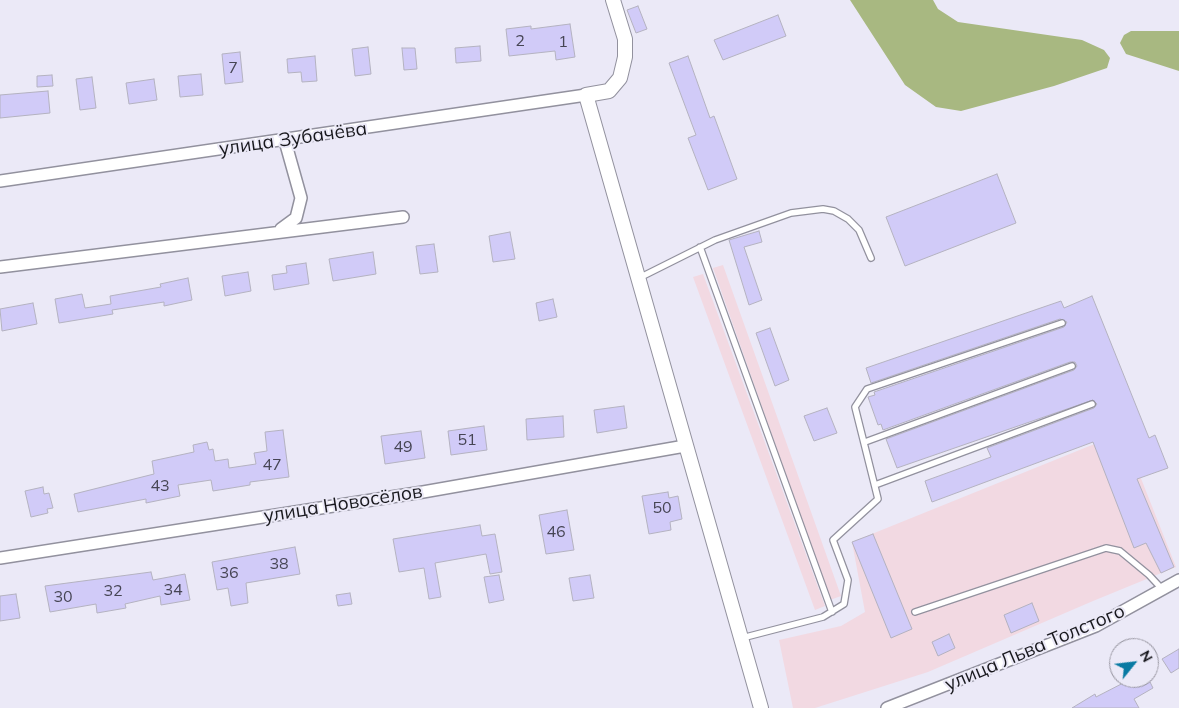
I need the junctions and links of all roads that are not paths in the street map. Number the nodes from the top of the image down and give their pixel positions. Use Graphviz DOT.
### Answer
graph roads {
  1 [pos="613,0"];
  2 [pos="586,95"];
  3 [pos="285,140"];
  4 [pos="0,181"];
  5 [pos="403,216"];
  6 [pos="279,230"];
  7 [pos="700,248"];
  8 [pos="871,258"];
  9 [pos="0,267"];
  10 [pos="639,278"];
  11 [pos="1062,323"];
  12 [pos="1072,366"];
  13 [pos="1092,404"];
  14 [pos="865,442"];
  15 [pos="685,446"];
  16 [pos="875,485"];
  17 [pos="0,558"];
  18 [pos="1179,580"];
  19 [pos="1162,589"];
  20 [pos="832,612"];
  21 [pos="915,612"];
  22 [pos="740,638"];
  23 [pos="761,708"];
  24 [pos="887,708"];
  1 -- 2 [label="street"];
  2 -- 3 [label="street, улица Зубачёва"];
  2 -- 10 [label="street"];
  3 -- 4 [label="street, улица Зубачёва"];
  3 -- 6 [label="street"];
  5 -- 6 [label="street"];
  6 -- 9 [label="street"];
  7 -- 8 [label="lane"];
  7 -- 10 [label="lane"];
  7 -- 20 [label="lane"];
  10 -- 15 [label="street"];
  11 -- 14 [label="lane"];
  12 -- 14 [label="lane"];
  13 -- 16 [label="lane"];
  14 -- 16 [label="lane"];
  15 -- 17 [label="street, улица Новосёлов"];
  15 -- 22 [label="street"];
  16 -- 20 [label="lane"];
  18 -- 19 [label="street, улица Льва Толстого"];
  19 -- 21 [label="lane"];
  19 -- 24 [label="street, улица Льва Толстого"];
  20 -- 22 [label="lane"];
  22 -- 23 [label="street"];
}
